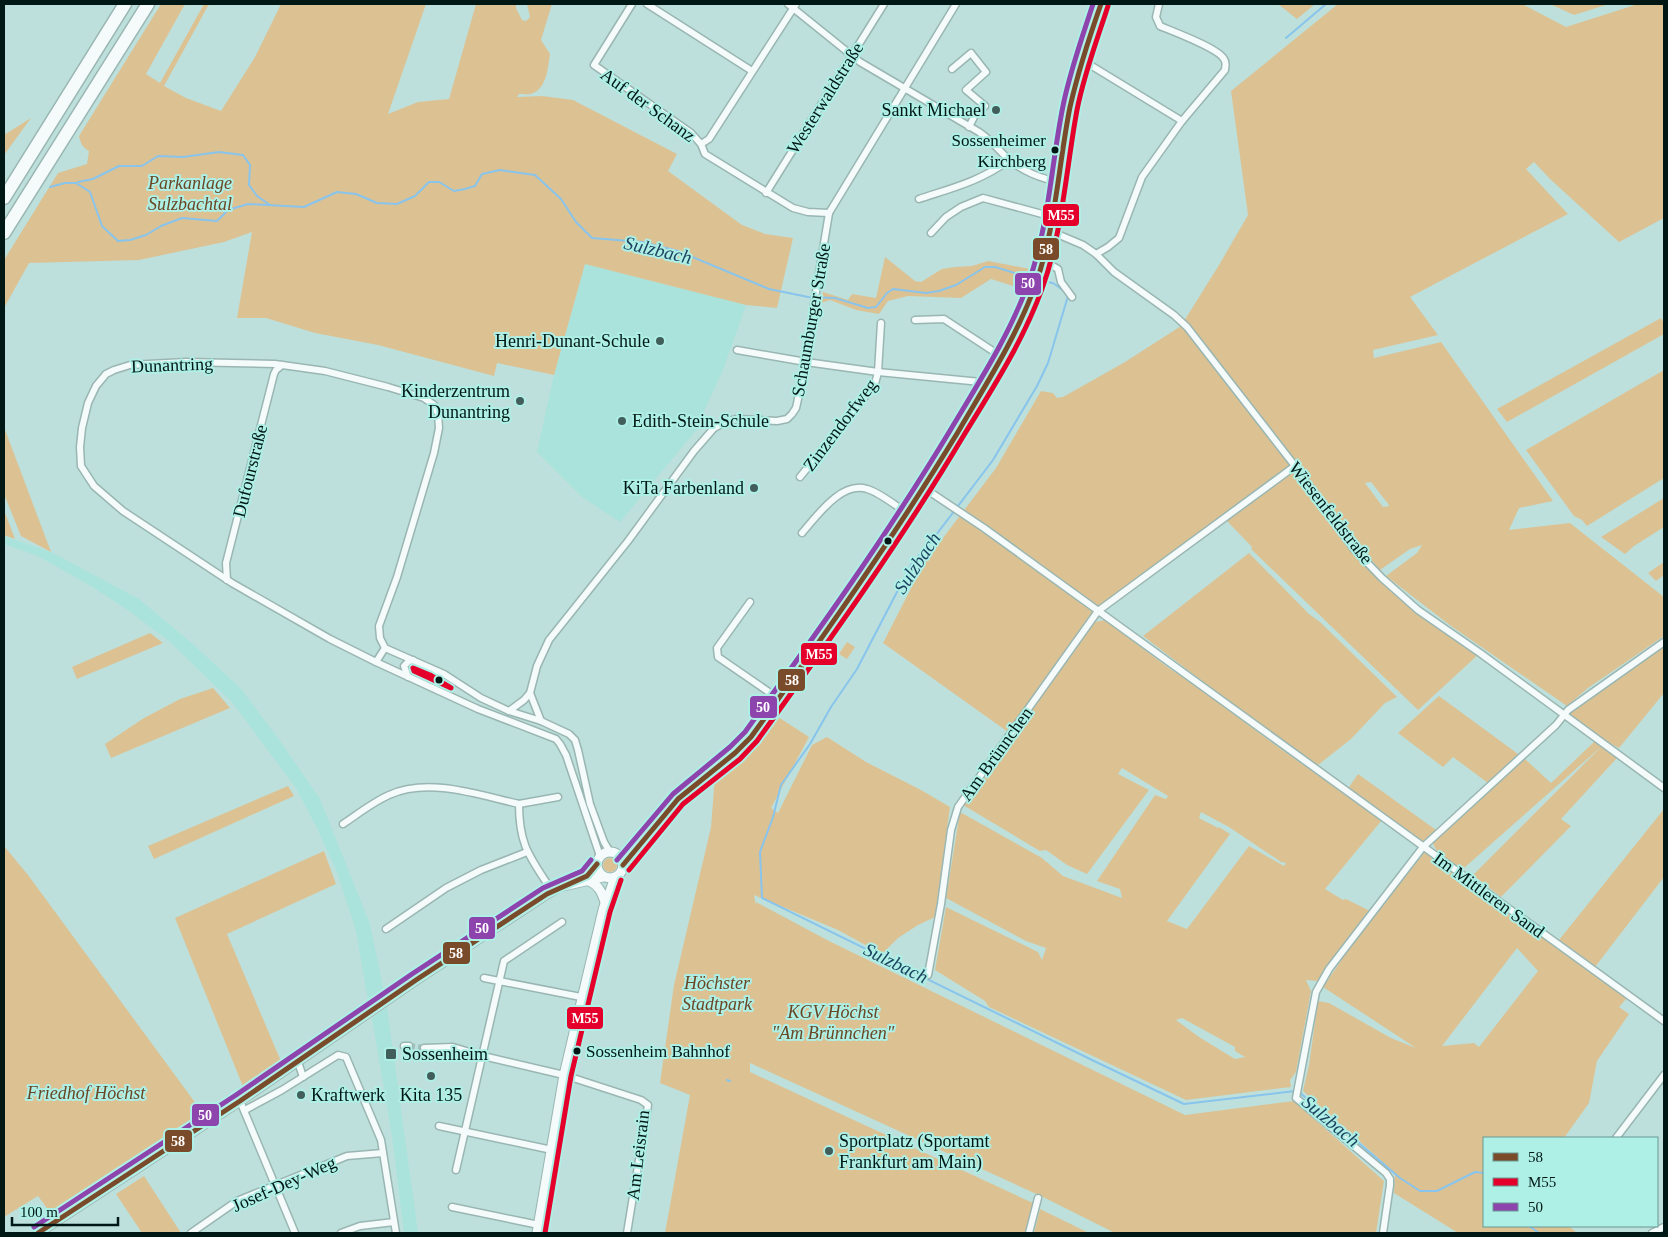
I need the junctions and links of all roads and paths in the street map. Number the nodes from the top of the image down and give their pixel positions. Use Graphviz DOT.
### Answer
graph roads {
  1 [pos="125,4"];
  2 [pos="148,4"];
  3 [pos="632,4"];
  4 [pos="647,4"];
  5 [pos="884,4"];
  6 [pos="956,4"];
  7 [pos="1101,4"];
  8 [pos="1159,4"];
  9 [pos="792,5"];
  10 [pos="852,55"];
  11 [pos="1082,60"];
  12 [pos="952,69"];
  13 [pos="752,70"];
  14 [pos="905,89"];
  15 [pos="1182,121"];
  16 [pos="969,127"];
  17 [pos="701,144"];
  18 [pos="1009,160"];
  19 [pos="1059,181"];
  20 [pos="766,193"];
  21 [pos="4,198"];
  22 [pos="919,199"];
  23 [pos="829,213"];
  24 [pos="1053,217"];
  25 [pos="1050,231"];
  26 [pos="931,232"];
  27 [pos="4,233"];
  28 [pos="1096,254"];
  29 [pos="1044,262"];
  30 [pos="1072,297"];
  31 [pos="915,320"];
  32 [pos="881,323"];
  33 [pos="737,350"];
  34 [pos="1002,358"];
  35 [pos="806,362"];
  36 [pos="282,365"];
  37 [pos="878,372"];
  38 [pos="986,385"];
  39 [pos="1295,466"];
  40 [pos="800,477"];
  41 [pos="924,488"];
  42 [pos="907,513"];
  43 [pos="802,533"];
  44 [pos="227,580"];
  45 [pos="750,602"];
  46 [pos="1098,611"];
  47 [pos="1664,642"];
  48 [pos="385,648"];
  49 [pos="413,660"];
  50 [pos="376,662"];
  51 [pos="408,677"];
  52 [pos="530,693"];
  53 [pos="779,699"];
  54 [pos="509,711"];
  55 [pos="1566,715"];
  56 [pos="541,722"];
  57 [pos="578,748"];
  58 [pos="566,755"];
  59 [pos="581,761"];
  60 [pos="570,769"];
  61 [pos="1664,788"];
  62 [pos="580,795"];
  63 [pos="588,796"];
  64 [pos="558,797"];
  65 [pos="519,804"];
  66 [pos="343,824"];
  67 [pos="1423,847"];
  68 [pos="634,851"];
  69 [pos="527,852"];
  70 [pos="614,854"];
  71 [pos="598,860"];
  72 [pos="623,865"];
  73 [pos="607,878"];
  74 [pos="586,881"];
  75 [pos="552,891"];
  76 [pos="606,899"];
  77 [pos="562,922"];
  78 [pos="386,929"];
  79 [pos="928,975"];
  80 [pos="484,978"];
  81 [pos="500,980"];
  82 [pos="581,998"];
  83 [pos="1664,1021"];
  84 [pos="424,1048"];
  85 [pos="482,1056"];
  86 [pos="298,1062"];
  87 [pos="564,1075"];
  88 [pos="1664,1075"];
  89 [pos="303,1077"];
  90 [pos="240,1101"];
  91 [pos="245,1110"];
  92 [pos="439,1126"];
  93 [pos="465,1132"];
  94 [pos="1617,1137"];
  95 [pos="552,1150"];
  96 [pos="383,1152"];
  97 [pos="456,1170"];
  98 [pos="276,1186"];
  99 [pos="1038,1198"];
  100 [pos="452,1207"];
  101 [pos="394,1222"];
  102 [pos="1664,1227"];
  103 [pos="538,1229"];
  104 [pos="38,1233"];
  105 [pos="192,1233"];
  106 [pos="295,1233"];
  107 [pos="340,1233"];
  108 [pos="396,1233"];
  109 [pos="627,1233"];
  110 [pos="1029,1233"];
  111 [pos="1383,1233"];
  112 [pos="1652,1233"];
  1 -- 21 [label="highway"];
  2 -- 27 [label="highway"];
  3 -- 17 [label="street, Auf der Schanz"];
  4 -- 13 [label="street"];
  5 -- 10 [label="street, Westerwaldstraße"];
  6 -- 14 [label="street, Schaumburger Straße"];
  7 -- 11 [label="main road"];
  8 -- 15 [label="street"];
  9 -- 10 [label="street"];
  9 -- 13 [label="street"];
  10 -- 14 [label="street"];
  10 -- 20 [label="street, Westerwaldstraße"];
  11 -- 15 [label="street"];
  11 -- 19 [label="main road"];
  12 -- 16 [label="street"];
  13 -- 17 [label="street"];
  14 -- 16 [label="street"];
  14 -- 23 [label="street, Schaumburger Straße"];
  15 -- 28 [label="street"];
  16 -- 18 [label="street"];
  17 -- 20 [label="street, Auf der Schanz"];
  18 -- 19 [label="street"];
  18 -- 22 [label="street"];
  19 -- 24 [label="main road"];
  20 -- 23 [label="street, Auf der Schanz"];
  23 -- 35 [label="street, Schaumburger Straße"];
  24 -- 25 [label="main road"];
  24 -- 26 [label="street"];
  25 -- 28 [label="street, Wiesenfeldstraße"];
  25 -- 29 [label="main road"];
  28 -- 39 [label="street, Wiesenfeldstraße"];
  29 -- 30 [label="street"];
  29 -- 34 [label="main road"];
  31 -- 34 [label="street"];
  32 -- 37 [label="street"];
  33 -- 35 [label="street"];
  34 -- 38 [label="main road"];
  35 -- 37 [label="street"];
  35 -- 52 [label="street, Schaumburger Straße"];
  36 -- 44 [label="street, Dufourstraße"];
  36 -- 44 [label="street, Dunantring"];
  36 -- 48 [label="street, Dunantring"];
  37 -- 38 [label="street"];
  37 -- 40 [label="street, Zinzendorfweg"];
  38 -- 41 [label="main road"];
  39 -- 46 [label="street, Am Brünnchen"];
  39 -- 55 [label="street, Wiesenfeldstraße"];
  41 -- 42 [label="main road"];
  41 -- 46 [label="street"];
  42 -- 43 [label="street"];
  42 -- 53 [label="main road"];
  44 -- 50 [label="street, Dunantring"];
  45 -- 53 [label="street"];
  46 -- 67 [label="street"];
  46 -- 79 [label="street, Am Brünnchen"];
  47 -- 55 [label="street, Im Mittleren Sand"];
  48 -- 49 [label="street"];
  48 -- 50 [label="street"];
  49 -- 51 [label="street"];
  49 -- 54 [label="street"];
  50 -- 51 [label="street, Dunantring"];
  51 -- 58 [label="street, Dunantring"];
  52 -- 54 [label="street"];
  52 -- 56 [label="street"];
  53 -- 68 [label="main road"];
  54 -- 56 [label="street"];
  55 -- 61 [label="street, Wiesenfeldstraße"];
  55 -- 67 [label="street, Im Mittleren Sand"];
  56 -- 57 [label="street"];
  57 -- 58 [label="street"];
  57 -- 59 [label="street"];
  58 -- 60 [label="street, Dunantring"];
  59 -- 60 [label="street"];
  59 -- 63 [label="street"];
  60 -- 62 [label="street, Dunantring"];
  62 -- 63 [label="street"];
  62 -- 71 [label="street, Dunantring"];
  63 -- 70 [label="street"];
  64 -- 65 [label="street"];
  65 -- 66 [label="street"];
  65 -- 69 [label="street"];
  67 -- 83 [label="street, Im Mittleren Sand"];
  67 -- 111 [label="street"];
  68 -- 70 [label="main road"];
  68 -- 72 [label="main road"];
  69 -- 75 [label="street"];
  69 -- 78 [label="street"];
  70 -- 71 [label="main road"];
  70 -- 72 [label="main road"];
  71 -- 73 [label="main road"];
  71 -- 74 [label="main road"];
  72 -- 73 [label="main road"];
  73 -- 74 [label="main road"];
  73 -- 76 [label="main road"];
  74 -- 75 [label="main road"];
  74 -- 76 [label="main road"];
  75 -- 86 [label="main road"];
  76 -- 82 [label="main road"];
  77 -- 81 [label="street"];
  80 -- 81 [label="street"];
  81 -- 82 [label="street"];
  81 -- 85 [label="street"];
  82 -- 87 [label="main road"];
  84 -- 85 [label="street"];
  85 -- 87 [label="street"];
  85 -- 93 [label="street"];
  86 -- 89 [label="street"];
  86 -- 90 [label="main road"];
  87 -- 95 [label="main road"];
  87 -- 109 [label="street, Am Leisrain"];
  88 -- 94 [label="street"];
  89 -- 91 [label="street"];
  89 -- 96 [label="street"];
  90 -- 91 [label="street"];
  90 -- 104 [label="main road"];
  91 -- 98 [label="street"];
  92 -- 93 [label="street"];
  93 -- 95 [label="street"];
  93 -- 97 [label="street"];
  95 -- 103 [label="main road"];
  96 -- 98 [label="street, Josef-Dey-Weg"];
  96 -- 101 [label="street"];
  98 -- 105 [label="street, Josef-Dey-Weg"];
  98 -- 106 [label="street"];
  99 -- 110 [label="street"];
  100 -- 103 [label="street"];
  101 -- 107 [label="street"];
  101 -- 108 [label="street"];
  102 -- 112 [label="street"];
}
